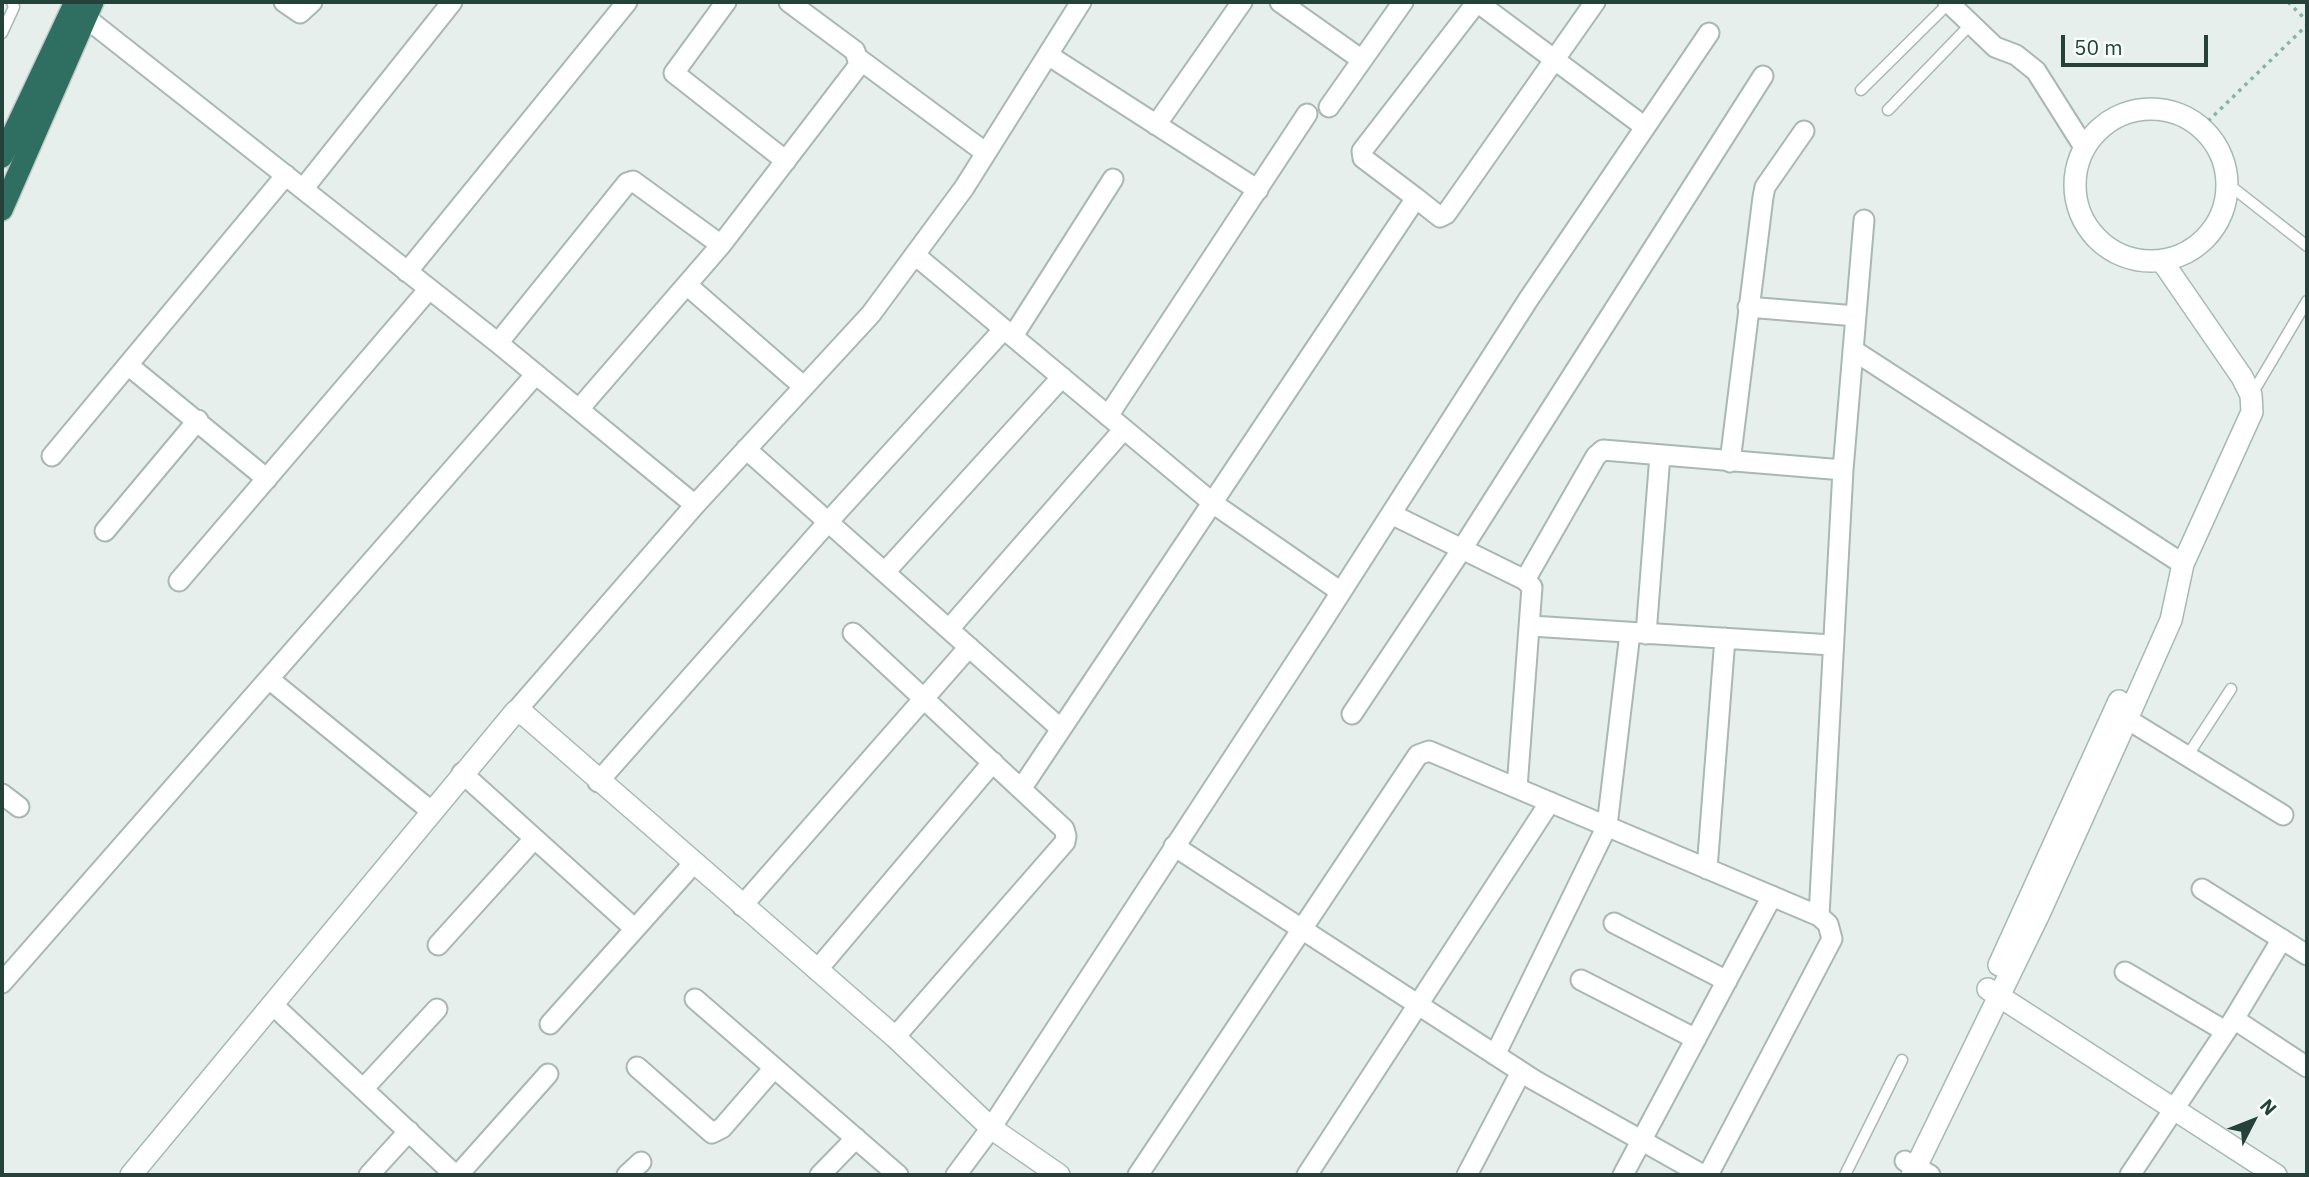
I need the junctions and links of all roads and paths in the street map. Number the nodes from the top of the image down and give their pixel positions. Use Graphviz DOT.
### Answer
graph roads {
  1 [pos="12,2"];
  2 [pos="284,2"];
  3 [pos="312,2"];
  4 [pos="452,2"];
  5 [pos="627,2"];
  6 [pos="1082,2"];
  7 [pos="1242,2"];
  8 [pos="1280,2"];
  9 [pos="1403,2"];
  10 [pos="1477,2"];
  11 [pos="1595,2"];
  12 [pos="1949,2"];
  13 [pos="2288,2"];
  14 [pos="720,4"];
  15 [pos="797,4"];
  16 [pos="78,6"];
  17 [pos="2307,23"];
  18 [pos="1971,24"];
  19 [pos="2,33"];
  20 [pos="1709,33"];
  21 [pos="1048,55"];
  22 [pos="859,59"];
  23 [pos="1362,60"];
  24 [pos="1554,60"];
  25 [pos="1763,76"];
  26 [pos="1861,90"];
  27 [pos="1329,107"];
  28 [pos="1888,110"];
  29 [pos="1307,114"];
  30 [pos="1156,125"];
  31 [pos="1645,127"];
  32 [pos="2202,127"];
  33 [pos="1804,131"];
  34 [pos="2084,147"];
  35 [pos="986,153"];
  36 [pos="2,157"];
  37 [pos="786,161"];
  38 [pos="286,176"];
  39 [pos="1113,179"];
  40 [pos="2228,184"];
  41 [pos="303,189"];
  42 [pos="1258,190"];
  43 [pos="1416,198"];
  44 [pos="2,210"];
  45 [pos="1864,220"];
  46 [pos="721,245"];
  47 [pos="2307,246"];
  48 [pos="915,255"];
  49 [pos="2162,261"];
  50 [pos="407,272"];
  51 [pos="687,285"];
  52 [pos="429,289"];
  53 [pos="2307,301"];
  54 [pos="1748,307"];
  55 [pos="1856,316"];
  56 [pos="1008,333"];
  57 [pos="498,343"];
  58 [pos="1853,351"];
  59 [pos="128,365"];
  60 [pos="536,374"];
  61 [pos="1062,377"];
  62 [pos="804,387"];
  63 [pos="2251,395"];
  64 [pos="579,409"];
  65 [pos="1108,416"];
  66 [pos="198,420"];
  67 [pos="1124,429"];
  68 [pos="746,449"];
  69 [pos="1660,455"];
  70 [pos="52,456"];
  71 [pos="1730,462"];
  72 [pos="1843,470"];
  73 [pos="267,479"];
  74 [pos="1214,504"];
  75 [pos="695,505"];
  76 [pos="1391,514"];
  77 [pos="828,522"];
  78 [pos="105,531"];
  79 [pos="1462,549"];
  80 [pos="885,572"];
  81 [pos="2180,574"];
  82 [pos="1525,580"];
  83 [pos="180,581"];
  84 [pos="1341,592"];
  85 [pos="1531,626"];
  86 [pos="949,629"];
  87 [pos="853,633"];
  88 [pos="1638,633"];
  89 [pos="1725,638"];
  90 [pos="1832,645"];
  91 [pos="969,647"];
  92 [pos="269,679"];
  93 [pos="2231,689"];
  94 [pos="925,696"];
  95 [pos="516,711"];
  96 [pos="1352,713"];
  97 [pos="2127,719"];
  98 [pos="1061,729"];
  99 [pos="2188,755"];
  100 [pos="993,762"];
  101 [pos="462,773"];
  102 [pos="598,782"];
  103 [pos="1517,788"];
  104 [pos="1021,789"];
  105 [pos="2,794"];
  106 [pos="1550,802"];
  107 [pos="19,807"];
  108 [pos="431,811"];
  109 [pos="2283,815"];
  110 [pos="1607,826"];
  111 [pos="534,839"];
  112 [pos="1174,846"];
  113 [pos="693,864"];
  114 [pos="1707,869"];
  115 [pos="2202,889"];
  116 [pos="1772,896"];
  117 [pos="742,906"];
  118 [pos="1819,916"];
  119 [pos="1614,923"];
  120 [pos="635,929"];
  121 [pos="1301,929"];
  122 [pos="2282,939"];
  123 [pos="438,945"];
  124 [pos="2307,955"];
  125 [pos="817,970"];
  126 [pos="2125,971"];
  127 [pos="1581,980"];
  128 [pos="1727,981"];
  129 [pos="2,983"];
  130 [pos="1993,992"];
  131 [pos="695,999"];
  132 [pos="273,1005"];
  133 [pos="1418,1005"];
  134 [pos="437,1009"];
  135 [pos="550,1024"];
  136 [pos="2230,1025"];
  137 [pos="895,1037"];
  138 [pos="1696,1039"];
  139 [pos="1495,1055"];
  140 [pos="1902,1060"];
  141 [pos="637,1067"];
  142 [pos="2307,1067"];
  143 [pos="774,1068"];
  144 [pos="1521,1072"];
  145 [pos="548,1074"];
  146 [pos="363,1088"];
  147 [pos="2173,1109"];
  148 [pos="991,1128"];
  149 [pos="409,1131"];
  150 [pos="856,1138"];
  151 [pos="1641,1141"];
  152 [pos="1912,1171"];
  153 [pos="135,1174"];
  154 [pos="369,1175"];
  155 [pos="457,1175"];
  156 [pos="820,1175"];
  157 [pos="898,1175"];
  158 [pos="956,1175"];
  159 [pos="1059,1175"];
  160 [pos="1138,1175"];
  161 [pos="1307,1175"];
  162 [pos="1467,1175"];
  163 [pos="1623,1175"];
  164 [pos="1703,1175"];
  165 [pos="1709,1175"];
  166 [pos="1844,1175"];
  167 [pos="2130,1175"];
  168 [pos="2276,1175"];
  1 -- 19 [label="lane"];
  2 -- 3 [label="street"];
  4 -- 41 [label="street"];
  5 -- 50 [label="street"];
  6 -- 21 [label="street"];
  7 -- 30 [label="street"];
  8 -- 23 [label="street"];
  9 -- 23 [label="street"];
  10 -- 24 [label="street"];
  10 -- 43 [label="street"];
  11 -- 24 [label="street"];
  12 -- 18 [label="street"];
  12 -- 26 [label="lane"];
  13 -- 17 [label="path"];
  14 -- 37 [label="street"];
  15 -- 22 [label="street"];
  16 -- 36 [label="highway"];
  16 -- 38 [label="street"];
  16 -- 44 [label="highway"];
  17 -- 32 [label="path"];
  18 -- 28 [label="lane"];
  18 -- 34 [label="street"];
  20 -- 31 [label="street"];
  21 -- 30 [label="street"];
  21 -- 35 [label="street"];
  22 -- 35 [label="street"];
  22 -- 37 [label="street"];
  23 -- 27 [label="street"];
  24 -- 31 [label="street"];
  24 -- 43 [label="street"];
  25 -- 79 [label="street"];
  29 -- 42 [label="street"];
  30 -- 42 [label="street"];
  31 -- 76 [label="street"];
  32 -- 34 [label="street"];
  32 -- 40 [label="street"];
  33 -- 54 [label="street"];
  34 -- 49 [label="street"];
  35 -- 48 [label="street"];
  37 -- 46 [label="street"];
  38 -- 41 [label="street"];
  38 -- 59 [label="street"];
  39 -- 56 [label="street"];
  40 -- 47 [label="lane"];
  40 -- 49 [label="street"];
  41 -- 50 [label="street"];
  42 -- 65 [label="street"];
  43 -- 74 [label="street"];
  45 -- 55 [label="street"];
  46 -- 51 [label="street"];
  46 -- 57 [label="street"];
  48 -- 56 [label="street"];
  48 -- 62 [label="street"];
  49 -- 63 [label="street"];
  50 -- 52 [label="street"];
  51 -- 62 [label="street"];
  51 -- 64 [label="street"];
  52 -- 57 [label="street"];
  52 -- 73 [label="street"];
  53 -- 63 [label="lane"];
  54 -- 55 [label="street"];
  54 -- 71 [label="street"];
  55 -- 58 [label="street"];
  56 -- 61 [label="street"];
  56 -- 77 [label="street"];
  57 -- 60 [label="street"];
  58 -- 72 [label="street"];
  58 -- 81 [label="street"];
  59 -- 66 [label="street"];
  59 -- 70 [label="street"];
  60 -- 64 [label="street"];
  60 -- 92 [label="street"];
  61 -- 65 [label="street"];
  61 -- 80 [label="street"];
  62 -- 68 [label="street"];
  63 -- 81 [label="street"];
  64 -- 75 [label="street"];
  65 -- 67 [label="street"];
  66 -- 73 [label="street"];
  66 -- 78 [label="street"];
  67 -- 74 [label="street"];
  67 -- 86 [label="street"];
  68 -- 75 [label="street"];
  68 -- 77 [label="street"];
  69 -- 71 [label="street"];
  69 -- 82 [label="street"];
  69 -- 88 [label="street"];
  71 -- 72 [label="street"];
  72 -- 90 [label="street"];
  73 -- 83 [label="street"];
  74 -- 84 [label="street"];
  74 -- 98 [label="street"];
  75 -- 95 [label="street"];
  76 -- 79 [label="street"];
  76 -- 84 [label="street"];
  77 -- 80 [label="street"];
  77 -- 102 [label="street"];
  79 -- 82 [label="street"];
  79 -- 96 [label="street"];
  80 -- 86 [label="street"];
  81 -- 97 [label="street"];
  81 -- 130 [label="street"];
  82 -- 85 [label="street"];
  84 -- 112 [label="street"];
  85 -- 88 [label="street"];
  85 -- 103 [label="street"];
  86 -- 91 [label="street"];
  87 -- 94 [label="street"];
  88 -- 89 [label="street"];
  88 -- 110 [label="street"];
  89 -- 90 [label="street"];
  89 -- 114 [label="street"];
  90 -- 118 [label="street"];
  91 -- 94 [label="street"];
  91 -- 98 [label="street"];
  92 -- 108 [label="street"];
  92 -- 129 [label="street"];
  93 -- 99 [label="lane"];
  94 -- 100 [label="street"];
  94 -- 117 [label="street"];
  95 -- 101 [label="street"];
  95 -- 102 [label="street"];
  97 -- 99 [label="street"];
  97 -- 130 [label="street"];
  98 -- 104 [label="street"];
  99 -- 109 [label="street"];
  100 -- 104 [label="street"];
  100 -- 125 [label="street"];
  101 -- 108 [label="street"];
  101 -- 111 [label="street"];
  102 -- 113 [label="street"];
  103 -- 106 [label="street"];
  103 -- 121 [label="street"];
  104 -- 137 [label="street"];
  105 -- 107 [label="street"];
  106 -- 110 [label="street"];
  106 -- 133 [label="street"];
  108 -- 132 [label="street"];
  110 -- 114 [label="street"];
  110 -- 139 [label="street"];
  111 -- 120 [label="street"];
  111 -- 123 [label="street"];
  112 -- 121 [label="street"];
  112 -- 148 [label="street"];
  113 -- 117 [label="street"];
  113 -- 120 [label="street"];
  114 -- 116 [label="street"];
  115 -- 122 [label="street"];
  116 -- 118 [label="street"];
  116 -- 128 [label="street"];
  117 -- 125 [label="street"];
  118 -- 165 [label="street"];
  119 -- 128 [label="street"];
  120 -- 135 [label="street"];
  121 -- 133 [label="street"];
  121 -- 160 [label="street"];
  122 -- 124 [label="street"];
  122 -- 136 [label="street"];
  125 -- 137 [label="street"];
  126 -- 136 [label="street"];
  127 -- 138 [label="street"];
  128 -- 138 [label="street"];
  130 -- 147 [label="street"];
  130 -- 152 [label="street"];
  131 -- 143 [label="street"];
  132 -- 146 [label="street"];
  132 -- 153 [label="street"];
  133 -- 139 [label="street"];
  133 -- 161 [label="street"];
  134 -- 146 [label="street"];
  136 -- 142 [label="street"];
  136 -- 147 [label="street"];
  137 -- 148 [label="street"];
  138 -- 151 [label="street"];
  139 -- 144 [label="street"];
  140 -- 166 [label="lane"];
  141 -- 143 [label="street"];
  143 -- 150 [label="street"];
  144 -- 151 [label="street"];
  144 -- 162 [label="street"];
  145 -- 155 [label="street"];
  146 -- 149 [label="street"];
  147 -- 167 [label="street"];
  147 -- 168 [label="street"];
  148 -- 158 [label="street"];
  148 -- 159 [label="street"];
  149 -- 154 [label="street"];
  149 -- 155 [label="street"];
  150 -- 156 [label="street"];
  150 -- 157 [label="street"];
  151 -- 163 [label="street"];
  151 -- 164 [label="street"];
}
